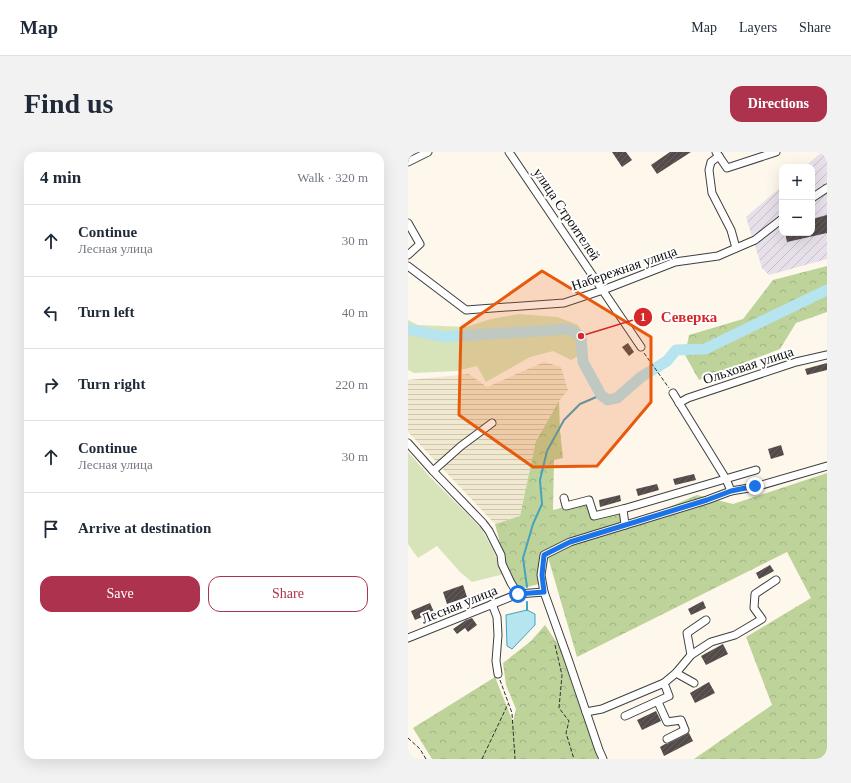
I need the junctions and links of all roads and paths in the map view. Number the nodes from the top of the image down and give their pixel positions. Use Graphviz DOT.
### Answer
graph roads {
  1 [pos="428,152"];
  2 [pos="509,152"];
  3 [pos="776,152"];
  4 [pos="718,154"];
  5 [pos="408,162"];
  6 [pos="827,188"];
  7 [pos="815,196"];
  8 [pos="779,222"];
  9 [pos="408,223"];
  10 [pos="736,248"];
  11 [pos="408,255"];
  12 [pos="408,266"];
  13 [pos="603,290"];
  14 [pos="641,347"];
  15 [pos="827,355"];
  16 [pos="673,393"];
  17 [pos="679,404"];
  18 [pos="492,423"];
  19 [pos="408,443"];
  20 [pos="827,466"];
  21 [pos="756,470"];
  22 [pos="433,471"];
  23 [pos="726,479"];
  24 [pos="731,491"];
  25 [pos="564,498"];
  26 [pos="623,509"];
  27 [pos="626,525"];
  28 [pos="776,580"];
  29 [pos="544,592"];
  30 [pos="518,594"];
  31 [pos="492,604"];
  32 [pos="706,620"];
  33 [pos="408,638"];
  34 [pos="556,645"];
  35 [pos="691,655"];
  36 [pos="676,673"];
  37 [pos="498,674"];
  38 [pos="664,682"];
  39 [pos="694,683"];
  40 [pos="658,702"];
  41 [pos="509,704"];
  42 [pos="586,712"];
  43 [pos="625,716"];
  44 [pos="408,738"];
  45 [pos="666,739"];
  46 [pos="426,759"];
  47 [pos="482,759"];
  48 [pos="515,759"];
  49 [pos="574,759"];
  50 [pos="603,759"];
  1 -- 5 [label="street"];
  2 -- 13 [label="street, улица Строителей"];
  3 -- 4 [label="street"];
  4 -- 10 [label="street"];
  6 -- 7 [label="street"];
  8 -- 10 [label="street, Набережная улица"];
  9 -- 11 [label="street"];
  10 -- 13 [label="street, Набережная улица"];
  12 -- 13 [label="street, Набережная улица"];
  13 -- 14 [label="street, улица Строителей"];
  14 -- 16 [label="path"];
  15 -- 17 [label="street, Ольховая улица"];
  16 -- 17 [label="street"];
  17 -- 23 [label="street"];
  18 -- 22 [label="street"];
  19 -- 22 [label="street"];
  20 -- 24 [label="street"];
  21 -- 23 [label="street"];
  22 -- 30 [label="street"];
  23 -- 24 [label="street"];
  23 -- 26 [label="street"];
  24 -- 27 [label="street"];
  25 -- 26 [label="street"];
  26 -- 27 [label="street"];
  27 -- 29 [label="street"];
  28 -- 35 [label="street"];
  29 -- 30 [label="street, Лесная улица"];
  29 -- 42 [label="street"];
  30 -- 31 [label="street, Лесная улица"];
  31 -- 33 [label="street, Лесная улица"];
  31 -- 37 [label="street"];
  32 -- 35 [label="street"];
  34 -- 49 [label="path"];
  35 -- 36 [label="street"];
  36 -- 38 [label="street"];
  36 -- 39 [label="street"];
  37 -- 41 [label="path"];
  38 -- 40 [label="street"];
  38 -- 42 [label="street"];
  40 -- 43 [label="street"];
  40 -- 45 [label="street"];
  41 -- 47 [label="path"];
  41 -- 48 [label="path"];
  42 -- 50 [label="street"];
  44 -- 46 [label="path"];
}
